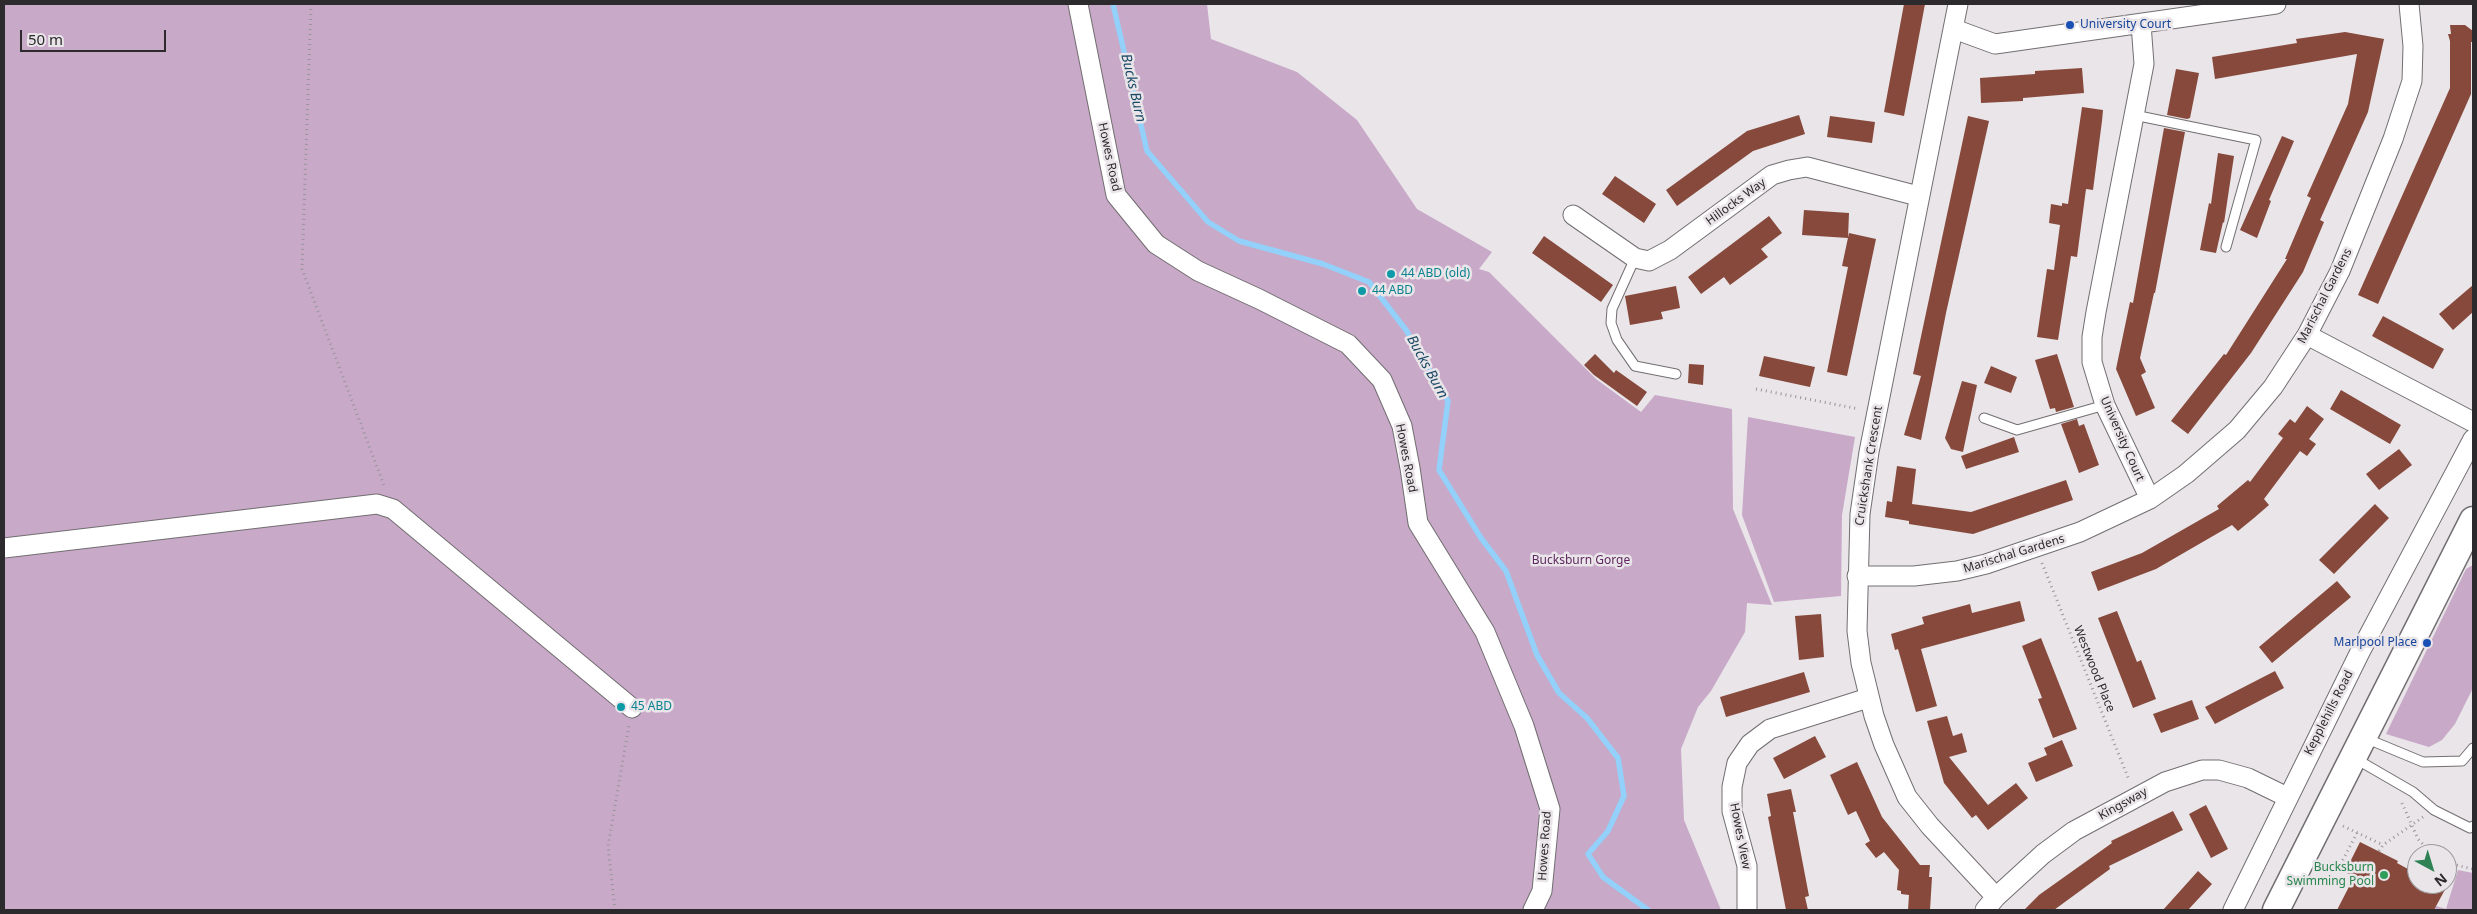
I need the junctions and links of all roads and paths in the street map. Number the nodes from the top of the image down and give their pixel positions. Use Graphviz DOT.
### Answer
graph roads {
  1 [pos="311,4"];
  2 [pos="1078,4"];
  3 [pos="1958,4"];
  4 [pos="2276,4"];
  5 [pos="2409,4"];
  6 [pos="2141,24"];
  7 [pos="1954,29"];
  8 [pos="2134,115"];
  9 [pos="1918,196"];
  10 [pos="1573,214"];
  11 [pos="2226,247"];
  12 [pos="1635,258"];
  13 [pos="2307,335"];
  14 [pos="1676,374"];
  15 [pos="1756,389"];
  16 [pos="2105,405"];
  17 [pos="1877,412"];
  18 [pos="1984,418"];
  19 [pos="2473,422"];
  20 [pos="2473,439"];
  21 [pos="2150,499"];
  22 [pos="393,509"];
  23 [pos="2473,520"];
  24 [pos="2036,547"];
  25 [pos="4,548"];
  26 [pos="1857,576"];
  27 [pos="1868,698"];
  28 [pos="632,708"];
  29 [pos="2357,747"];
  30 [pos="2473,748"];
  31 [pos="2135,797"];
  32 [pos="2287,797"];
  33 [pos="2396,799"];
  34 [pos="2434,810"];
  35 [pos="2322,816"];
  36 [pos="2412,825"];
  37 [pos="2473,826"];
  38 [pos="2358,832"];
  39 [pos="2423,844"];
  40 [pos="2383,845"];
  41 [pos="2379,851"];
  42 [pos="2457,865"];
  43 [pos="2338,869"];
  44 [pos="2473,869"];
  45 [pos="1990,904"];
  46 [pos="615,910"];
  47 [pos="1533,910"];
  48 [pos="1747,910"];
  49 [pos="2232,910"];
  50 [pos="2276,910"];
  1 -- 22 [label="path"];
  2 -- 47 [label="street, Howes Road"];
  3 -- 7 [label="street, Cruickshank Crescent"];
  4 -- 6 [label="street"];
  5 -- 13 [label="street, Marischal Gardens"];
  6 -- 7 [label="street"];
  6 -- 8 [label="street, University Court"];
  7 -- 9 [label="street, Cruickshank Crescent"];
  8 -- 11 [label="lane"];
  8 -- 16 [label="street, University Court"];
  9 -- 12 [label="street, Hillocks Way"];
  9 -- 17 [label="street, Cruickshank Crescent"];
  10 -- 12 [label="street"];
  12 -- 14 [label="lane"];
  13 -- 19 [label="street"];
  13 -- 21 [label="street, Marischal Gardens"];
  15 -- 17 [label="path"];
  16 -- 18 [label="lane"];
  16 -- 21 [label="street, University Court"];
  17 -- 26 [label="street, Cruickshank Crescent"];
  20 -- 32 [label="street, Kepplehills Road"];
  21 -- 24 [label="street, Marischal Gardens"];
  22 -- 25 [label="street"];
  22 -- 28 [label="street"];
  23 -- 29 [label="street"];
  24 -- 26 [label="street, Marischal Gardens"];
  24 -- 31 [label="path, Westwood Place"];
  26 -- 27 [label="street, Cruickshank Crescent"];
  27 -- 45 [label="street, Cruickshank Crescent"];
  27 -- 48 [label="street, Howes View"];
  28 -- 46 [label="path"];
  29 -- 30 [label="lane"];
  29 -- 34 [label="lane"];
  29 -- 35 [label="street"];
  31 -- 32 [label="street, Kingsway"];
  31 -- 45 [label="street, Kingsway"];
  32 -- 49 [label="street, Kepplehills Road"];
  33 -- 36 [label="path"];
  34 -- 36 [label="path"];
  34 -- 37 [label="lane"];
  35 -- 38 [label="path"];
  35 -- 50 [label="street"];
  36 -- 39 [label="path"];
  36 -- 40 [label="path"];
  38 -- 40 [label="path"];
  38 -- 43 [label="path"];
  40 -- 41 [label="path"];
  42 -- 44 [label="path"];
}
